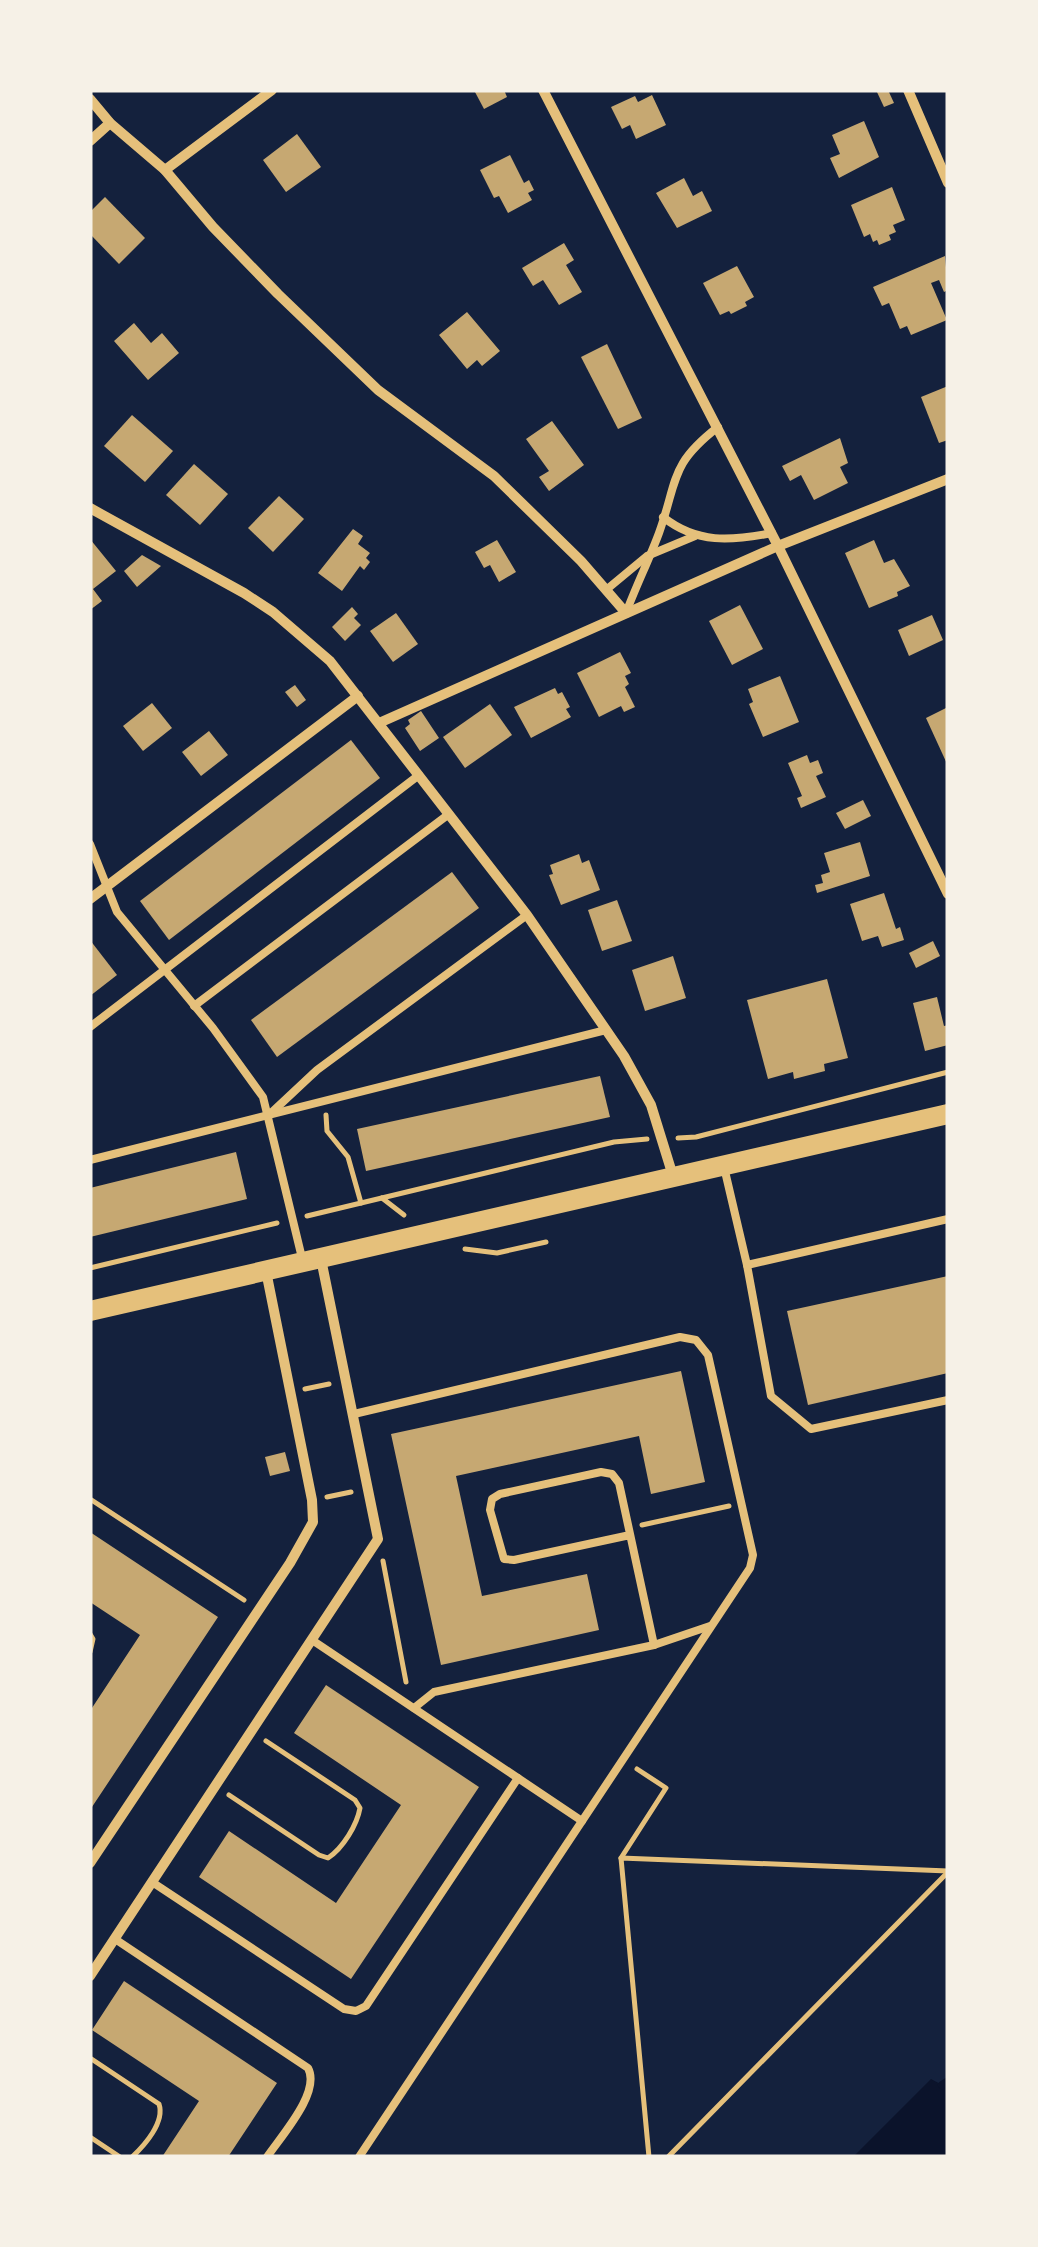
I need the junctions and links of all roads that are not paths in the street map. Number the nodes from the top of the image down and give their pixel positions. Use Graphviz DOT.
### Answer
graph roads {
  1 [pos="272,90"];
  2 [pos="543,90"];
  3 [pos="908,90"];
  4 [pos="90,99"];
  5 [pos="110,122"];
  6 [pos="90,141"];
  7 [pos="165,170"];
  8 [pos="948,182"];
  9 [pos="718,427"];
  10 [pos="948,479"];
  11 [pos="90,508"];
  12 [pos="663,517"];
  13 [pos="772,533"];
  14 [pos="694,536"];
  15 [pos="778,546"];
  16 [pos="647,556"];
  17 [pos="606,590"];
  18 [pos="626,613"];
  19 [pos="358,696"];
  20 [pos="379,723"];
  21 [pos="419,775"];
  22 [pos="449,814"];
  23 [pos="90,844"];
  24 [pos="107,886"];
  25 [pos="948,894"];
  26 [pos="90,899"];
  27 [pos="527,915"];
  28 [pos="165,970"];
  29 [pos="194,1006"];
  30 [pos="90,1027"];
  31 [pos="606,1030"];
  32 [pos="948,1114"];
  33 [pos="268,1116"];
  34 [pos="90,1160"];
  35 [pos="724,1166"];
  36 [pos="674,1177"];
  37 [pos="948,1220"];
  38 [pos="312,1260"];
  39 [pos="747,1265"];
  40 [pos="266,1271"];
  41 [pos="90,1311"];
  42 [pos="948,1400"];
  43 [pos="354,1414"];
  44 [pos="629,1532"];
  45 [pos="712,1626"];
  46 [pos="312,1640"];
  47 [pos="654,1645"];
  48 [pos="414,1708"];
  49 [pos="518,1778"];
  50 [pos="582,1820"];
  51 [pos="94,1847"];
  52 [pos="90,1863"];
  53 [pos="152,1882"];
  54 [pos="114,1939"];
  55 [pos="90,1976"];
  56 [pos="268,2157"];
  57 [pos="359,2157"];
  1 -- 7 [label="street"];
  2 -- 9 [label="street"];
  3 -- 8 [label="street"];
  4 -- 5 [label="street"];
  5 -- 6 [label="street"];
  5 -- 7 [label="street"];
  7 -- 17 [label="street"];
  9 -- 12 [label="lane"];
  9 -- 13 [label="street"];
  10 -- 15 [label="street"];
  11 -- 19 [label="street"];
  12 -- 14 [label="lane"];
  12 -- 16 [label="lane"];
  13 -- 14 [label="lane"];
  13 -- 15 [label="street"];
  14 -- 16 [label="lane"];
  15 -- 18 [label="street"];
  15 -- 25 [label="street"];
  16 -- 17 [label="lane"];
  16 -- 18 [label="lane"];
  17 -- 18 [label="street"];
  18 -- 20 [label="street"];
  19 -- 20 [label="street"];
  19 -- 24 [label="street"];
  20 -- 21 [label="street"];
  21 -- 22 [label="street"];
  21 -- 28 [label="lane"];
  22 -- 27 [label="street"];
  22 -- 29 [label="lane"];
  23 -- 24 [label="lane"];
  24 -- 26 [label="street"];
  24 -- 28 [label="lane"];
  27 -- 31 [label="street"];
  27 -- 33 [label="lane"];
  28 -- 29 [label="lane"];
  28 -- 30 [label="lane"];
  29 -- 33 [label="lane"];
  31 -- 33 [label="lane"];
  31 -- 36 [label="street"];
  32 -- 35 [label="main road"];
  33 -- 34 [label="lane"];
  33 -- 38 [label="lane"];
  35 -- 36 [label="main road"];
  35 -- 39 [label="lane"];
  36 -- 38 [label="main road"];
  37 -- 39 [label="lane"];
  38 -- 40 [label="main road"];
  38 -- 43 [label="street"];
  39 -- 42 [label="lane"];
  40 -- 41 [label="main road"];
  40 -- 51 [label="street"];
  43 -- 45 [label="lane"];
  43 -- 46 [label="street"];
  44 -- 44 [label="lane"];
  44 -- 47 [label="lane"];
  45 -- 47 [label="lane"];
  45 -- 50 [label="lane"];
  46 -- 48 [label="lane"];
  46 -- 53 [label="street"];
  47 -- 48 [label="lane"];
  48 -- 49 [label="lane"];
  49 -- 50 [label="lane"];
  49 -- 53 [label="lane"];
  50 -- 57 [label="lane"];
  51 -- 52 [label="street"];
  53 -- 54 [label="street"];
  54 -- 55 [label="street"];
  54 -- 56 [label="lane"];
}
